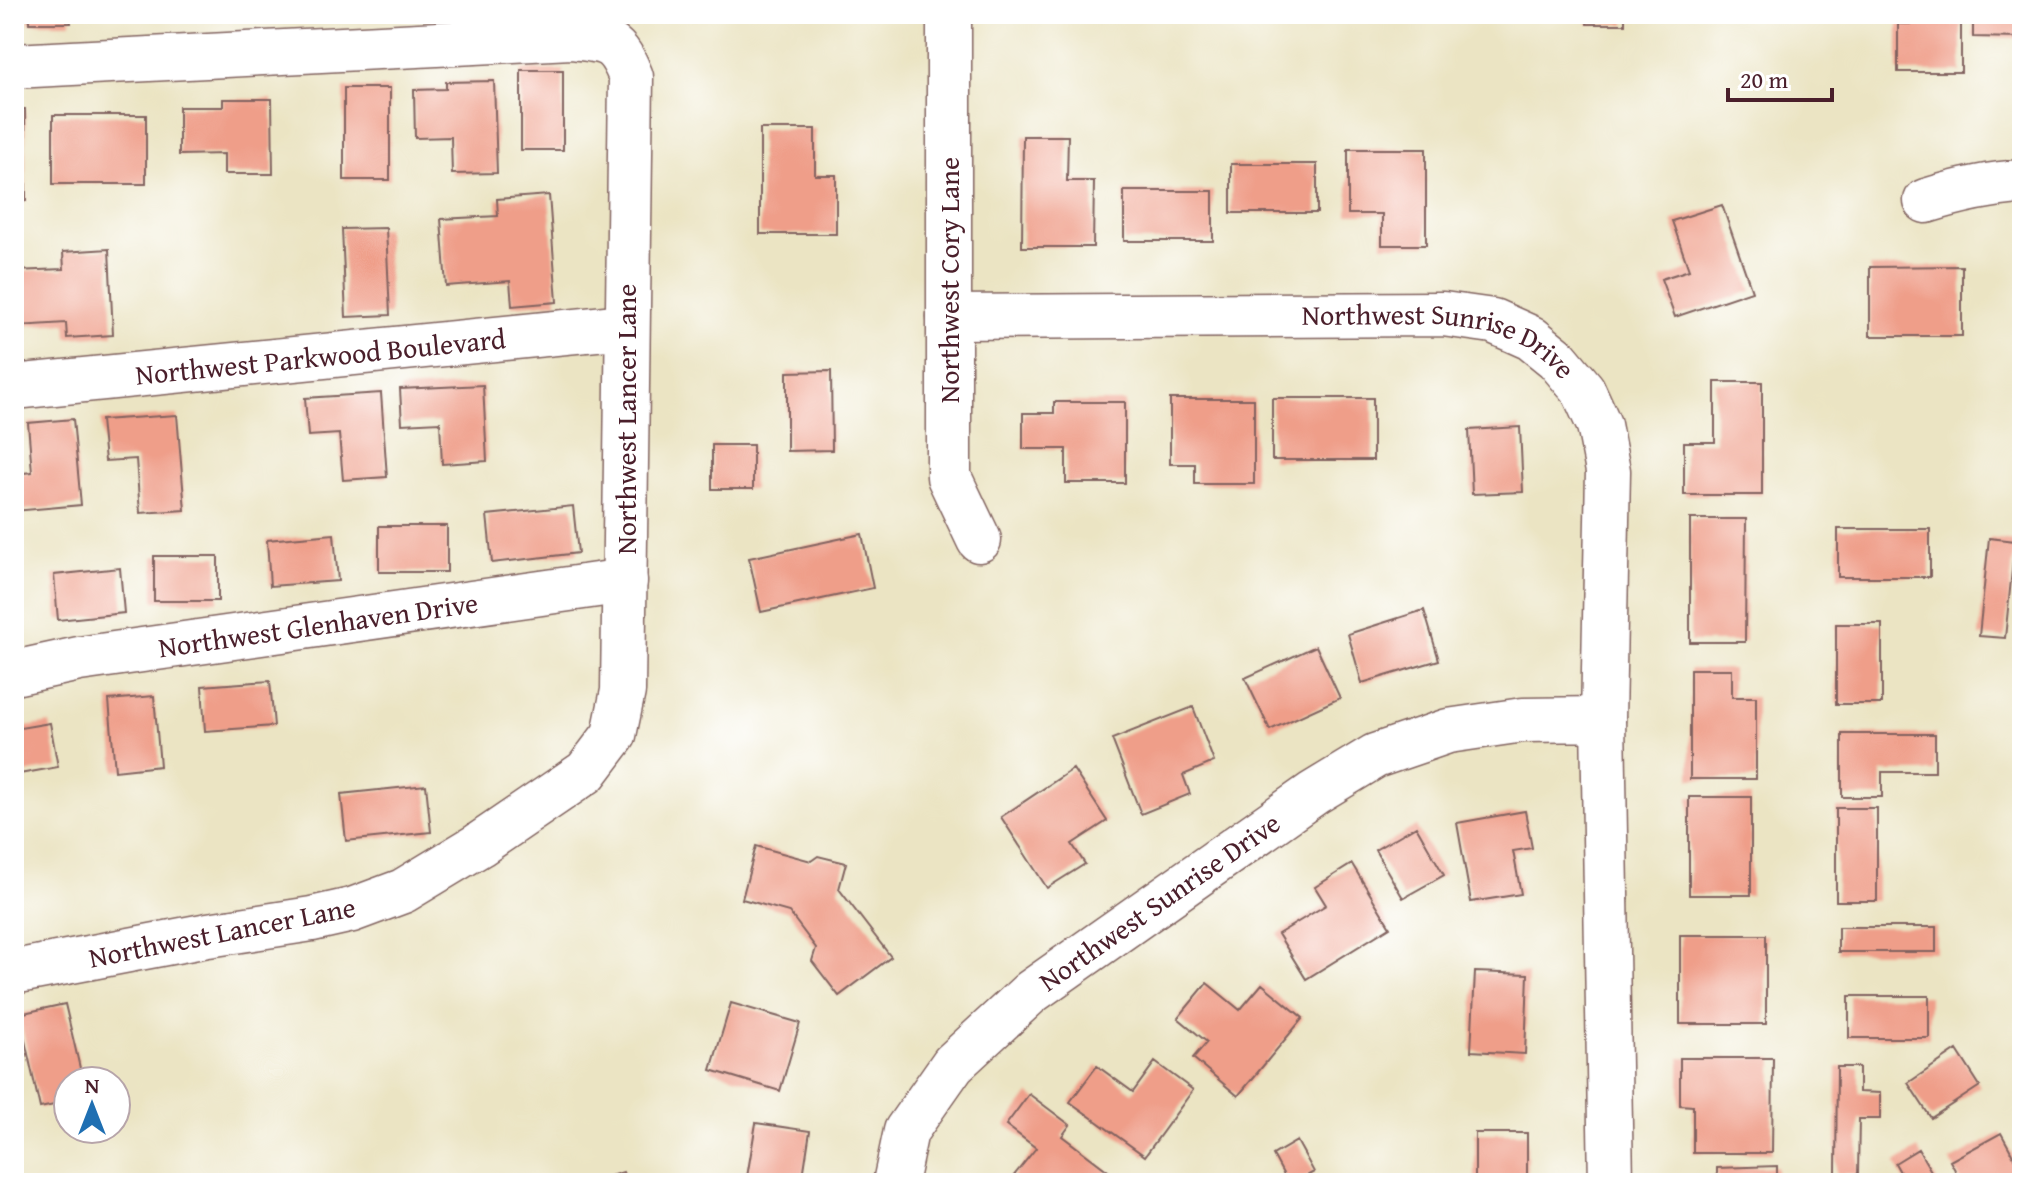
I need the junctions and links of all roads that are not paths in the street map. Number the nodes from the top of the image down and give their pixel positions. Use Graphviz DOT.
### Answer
graph roads {
  1 [pos="949,14"];
  2 [pos="14,66"];
  3 [pos="2022,182"];
  4 [pos="1926,201"];
  5 [pos="949,317"];
  6 [pos="626,326"];
  7 [pos="14,387"];
  8 [pos="979,540"];
  9 [pos="625,581"];
  10 [pos="14,673"];
  11 [pos="1603,719"];
  12 [pos="14,972"];
  13 [pos="895,1183"];
  14 [pos="1611,1183"];
  1 -- 5 [label="street, Northwest Cory Lane"];
  2 -- 6 [label="street, Northwest Lancer Lane"];
  3 -- 4 [label="street"];
  5 -- 8 [label="street, Northwest Cory Lane"];
  5 -- 11 [label="street, Northwest Sunrise Drive"];
  6 -- 7 [label="street, Northwest Parkwood Boulevard"];
  6 -- 9 [label="street, Northwest Lancer Lane"];
  9 -- 10 [label="street, Northwest Glenhaven Drive"];
  9 -- 12 [label="street, Northwest Lancer Lane"];
  11 -- 13 [label="street, Northwest Sunrise Drive"];
  11 -- 14 [label="street, Northwest Sunrise Drive"];
}
